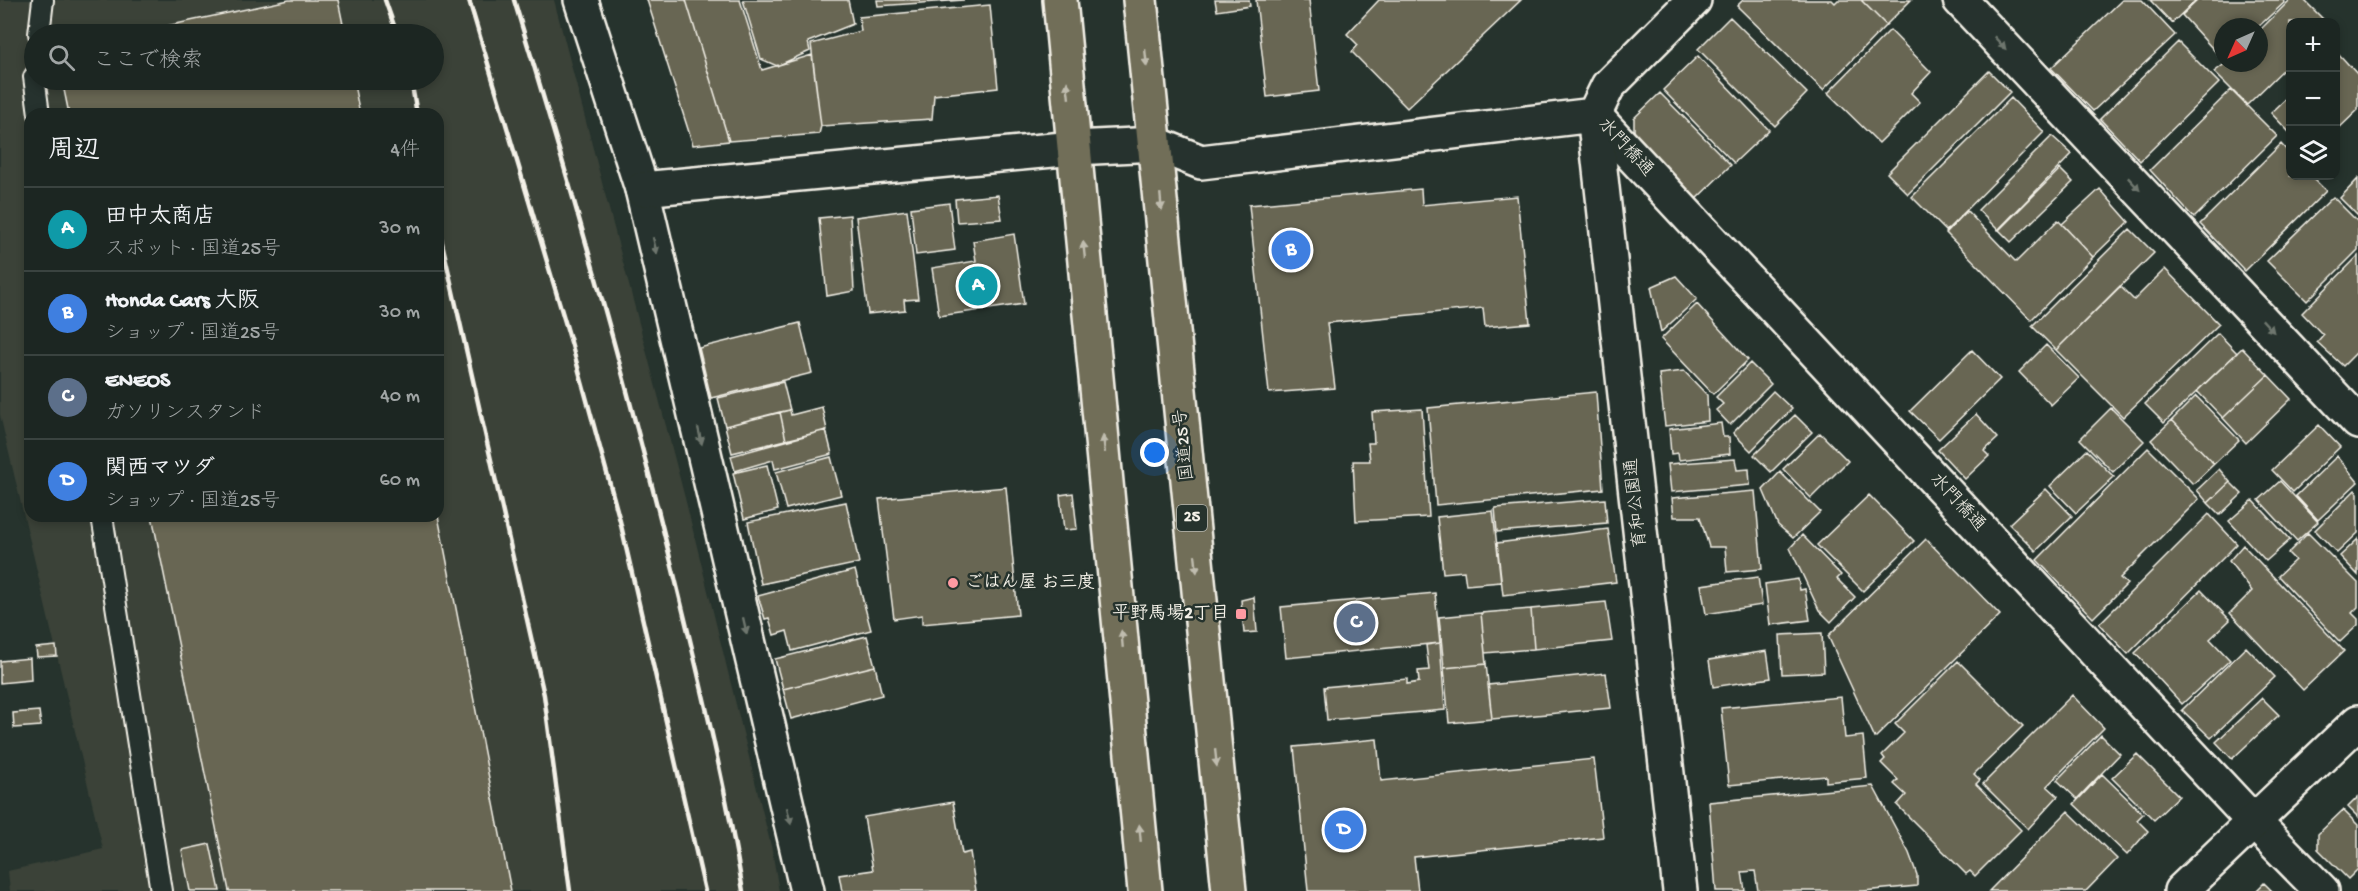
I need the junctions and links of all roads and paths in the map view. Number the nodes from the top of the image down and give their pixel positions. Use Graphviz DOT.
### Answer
graph roads {
  1 [pos="43,0"];
  2 [pos="581,0"];
  3 [pos="1060,0"];
  4 [pos="1140,0"];
  5 [pos="1694,0"];
  6 [pos="1960,0"];
  7 [pos="40,24"];
  8 [pos="36,90"];
  9 [pos="38,108"];
  10 [pos="1594,115"];
  11 [pos="1155,144"];
  12 [pos="1074,148"];
  13 [pos="642,189"];
  14 [pos="2358,422"];
  15 [pos="103,522"];
  16 [pos="2358,722"];
  17 [pos="2253,820"];
  18 [pos="161,891"];
  19 [pos="807,891"];
  20 [pos="1145,891"];
  21 [pos="1229,891"];
  22 [pos="1680,891"];
  23 [pos="2181,891"];
  24 [pos="2322,891"];
  1 -- 7 [label="lane"];
  2 -- 13 [label="street"];
  12 -- 3 [label="highway, one-way"];
  4 -- 11 [label="highway, 国道25号 / 25, one-way"];
  5 -- 10 [label="street"];
  6 -- 14 [label="street, one-way"];
  8 -- 9 [label="lane"];
  10 -- 11 [label="street"];
  10 -- 17 [label="street, 水門橋通"];
  10 -- 22 [label="street, 育和公園通"];
  11 -- 12 [label="street"];
  11 -- 21 [label="highway, 国道25号 / 25, one-way"];
  12 -- 13 [label="street"];
  20 -- 12 [label="highway, one-way"];
  13 -- 19 [label="street, one-way"];
  15 -- 18 [label="lane"];
  16 -- 17 [label="street"];
  17 -- 23 [label="street"];
  17 -- 24 [label="street, 水門橋通"];
}
